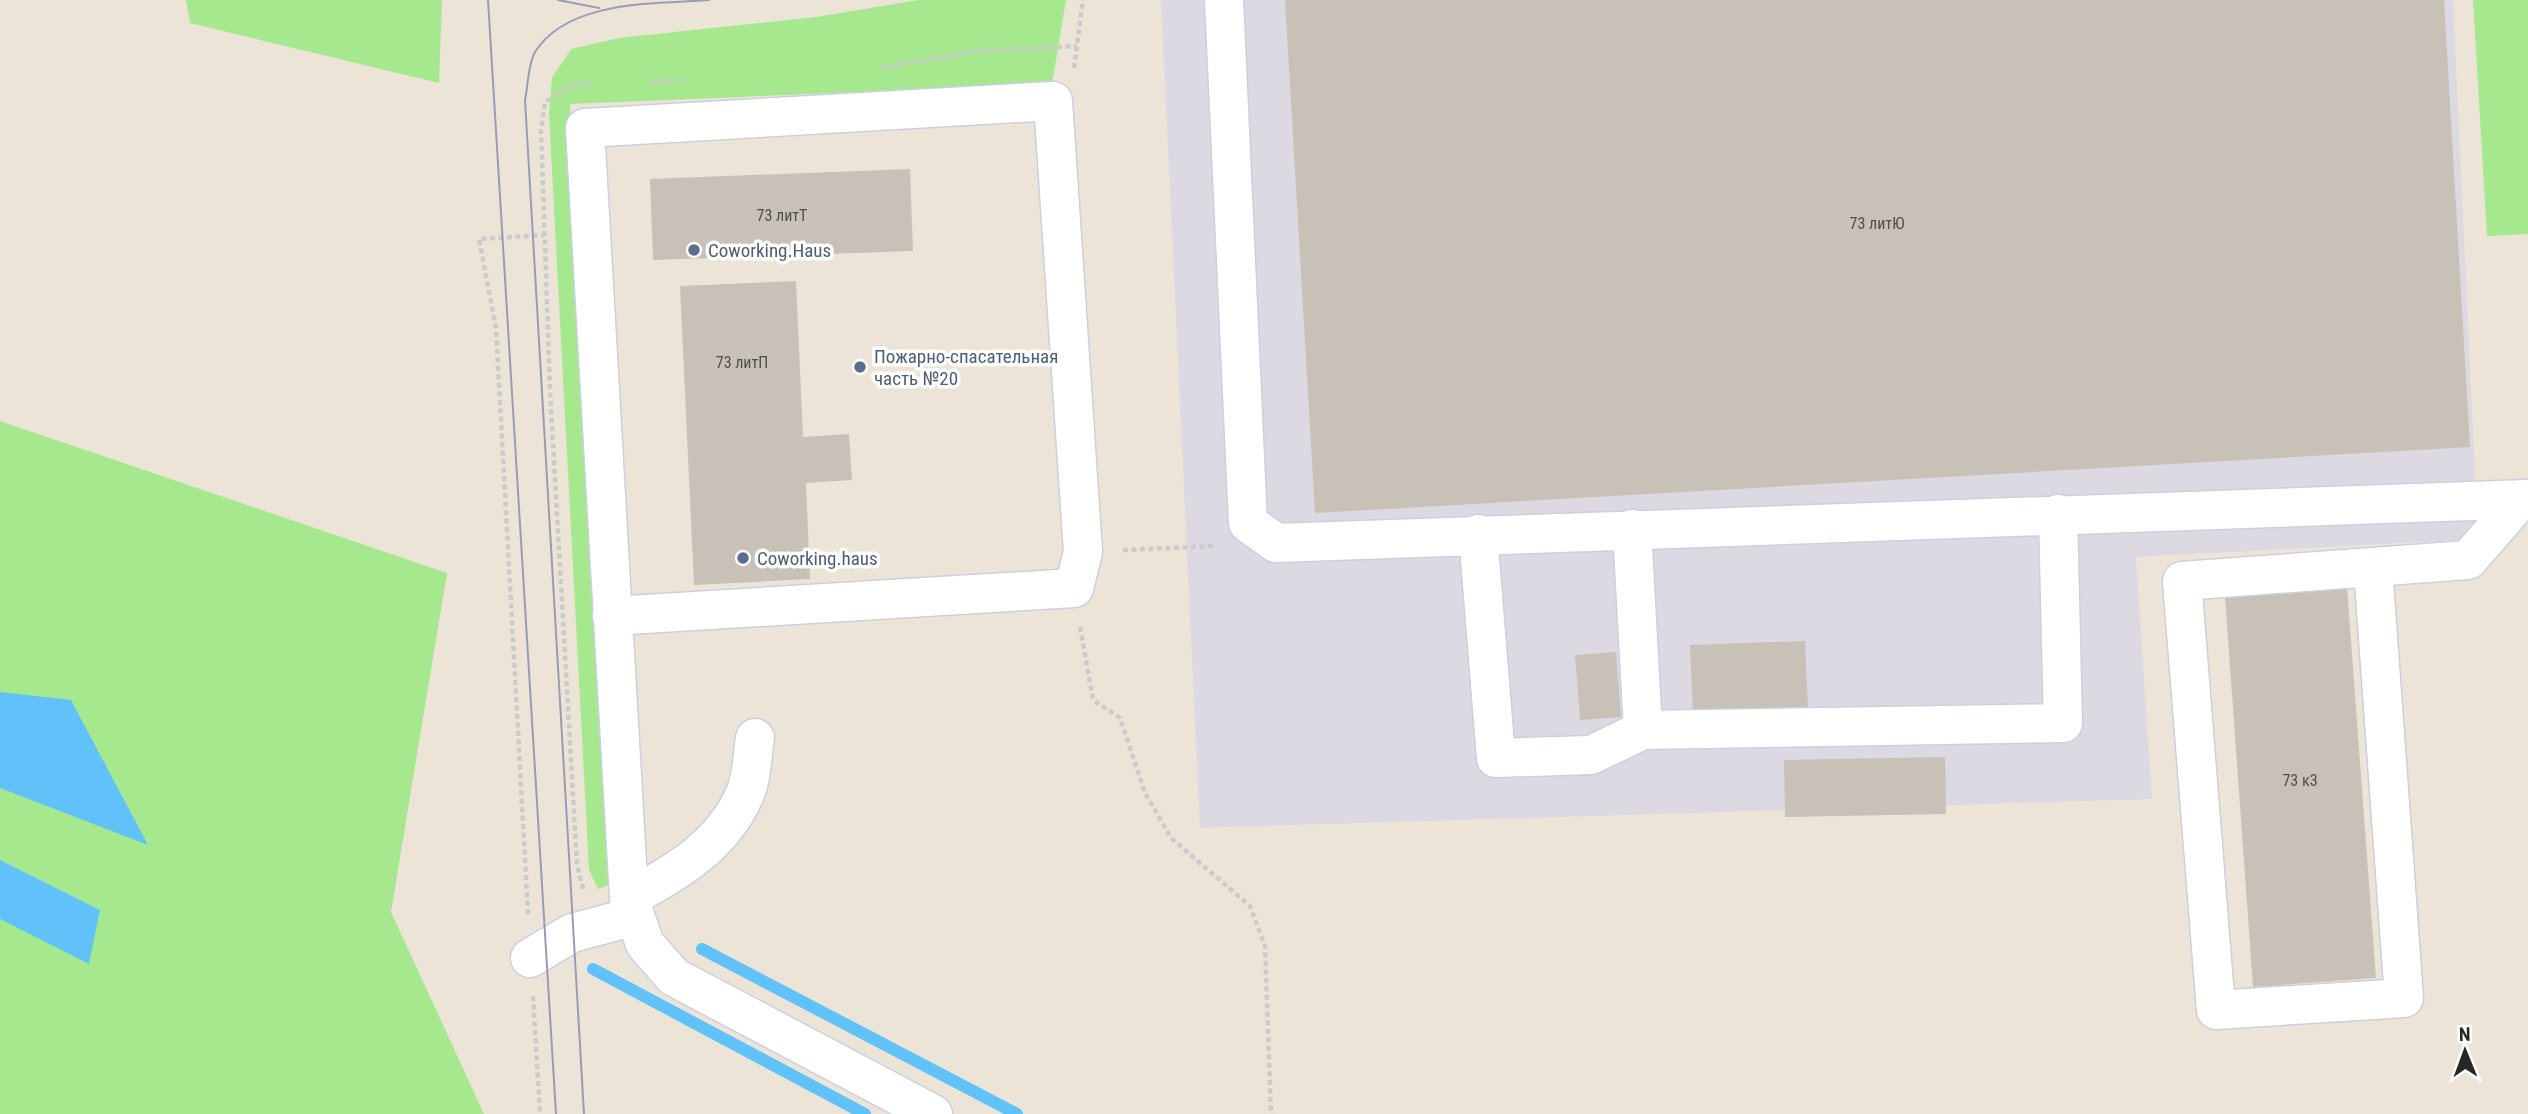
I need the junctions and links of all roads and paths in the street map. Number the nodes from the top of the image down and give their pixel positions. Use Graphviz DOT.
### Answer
graph roads {
  1 [pos="1083,0"];
  2 [pos="1224,0"];
  3 [pos="1076,46"];
  4 [pos="875,69"];
  5 [pos="1073,70"];
  6 [pos="694,81"];
  7 [pos="640,84"];
  8 [pos="601,86"];
  9 [pos="544,235"];
  10 [pos="2524,499"];
  11 [pos="2058,514"];
  12 [pos="1632,529"];
  13 [pos="1478,534"];
  14 [pos="1276,543"];
  15 [pos="2373,568"];
  16 [pos="1078,570"];
  17 [pos="612,616"];
  18 [pos="1643,730"];
  19 [pos="755,738"];
  20 [pos="584,890"];
  21 [pos="527,896"];
  22 [pos="632,907"];
  23 [pos="530,958"];
  24 [pos="533,1002"];
  25 [pos="540,1114"];
  26 [pos="933,1114"];
  27 [pos="1270,1114"];
  1 -- 3 [label="path"];
  2 -- 14 [label="lane"];
  3 -- 4 [label="path"];
  3 -- 5 [label="path"];
  6 -- 7 [label="path"];
  8 -- 9 [label="path"];
  9 -- 20 [label="path"];
  9 -- 21 [label="path"];
  10 -- 11 [label="lane"];
  10 -- 15 [label="lane"];
  11 -- 12 [label="lane"];
  11 -- 18 [label="lane"];
  12 -- 13 [label="lane"];
  12 -- 18 [label="lane"];
  13 -- 14 [label="lane"];
  13 -- 18 [label="lane"];
  14 -- 16 [label="path"];
  15 -- 15 [label="lane"];
  16 -- 17 [label="lane"];
  16 -- 17 [label="lane"];
  16 -- 27 [label="path"];
  17 -- 22 [label="lane"];
  19 -- 22 [label="lane"];
  22 -- 23 [label="lane"];
  22 -- 26 [label="lane"];
  24 -- 25 [label="path"];
}
